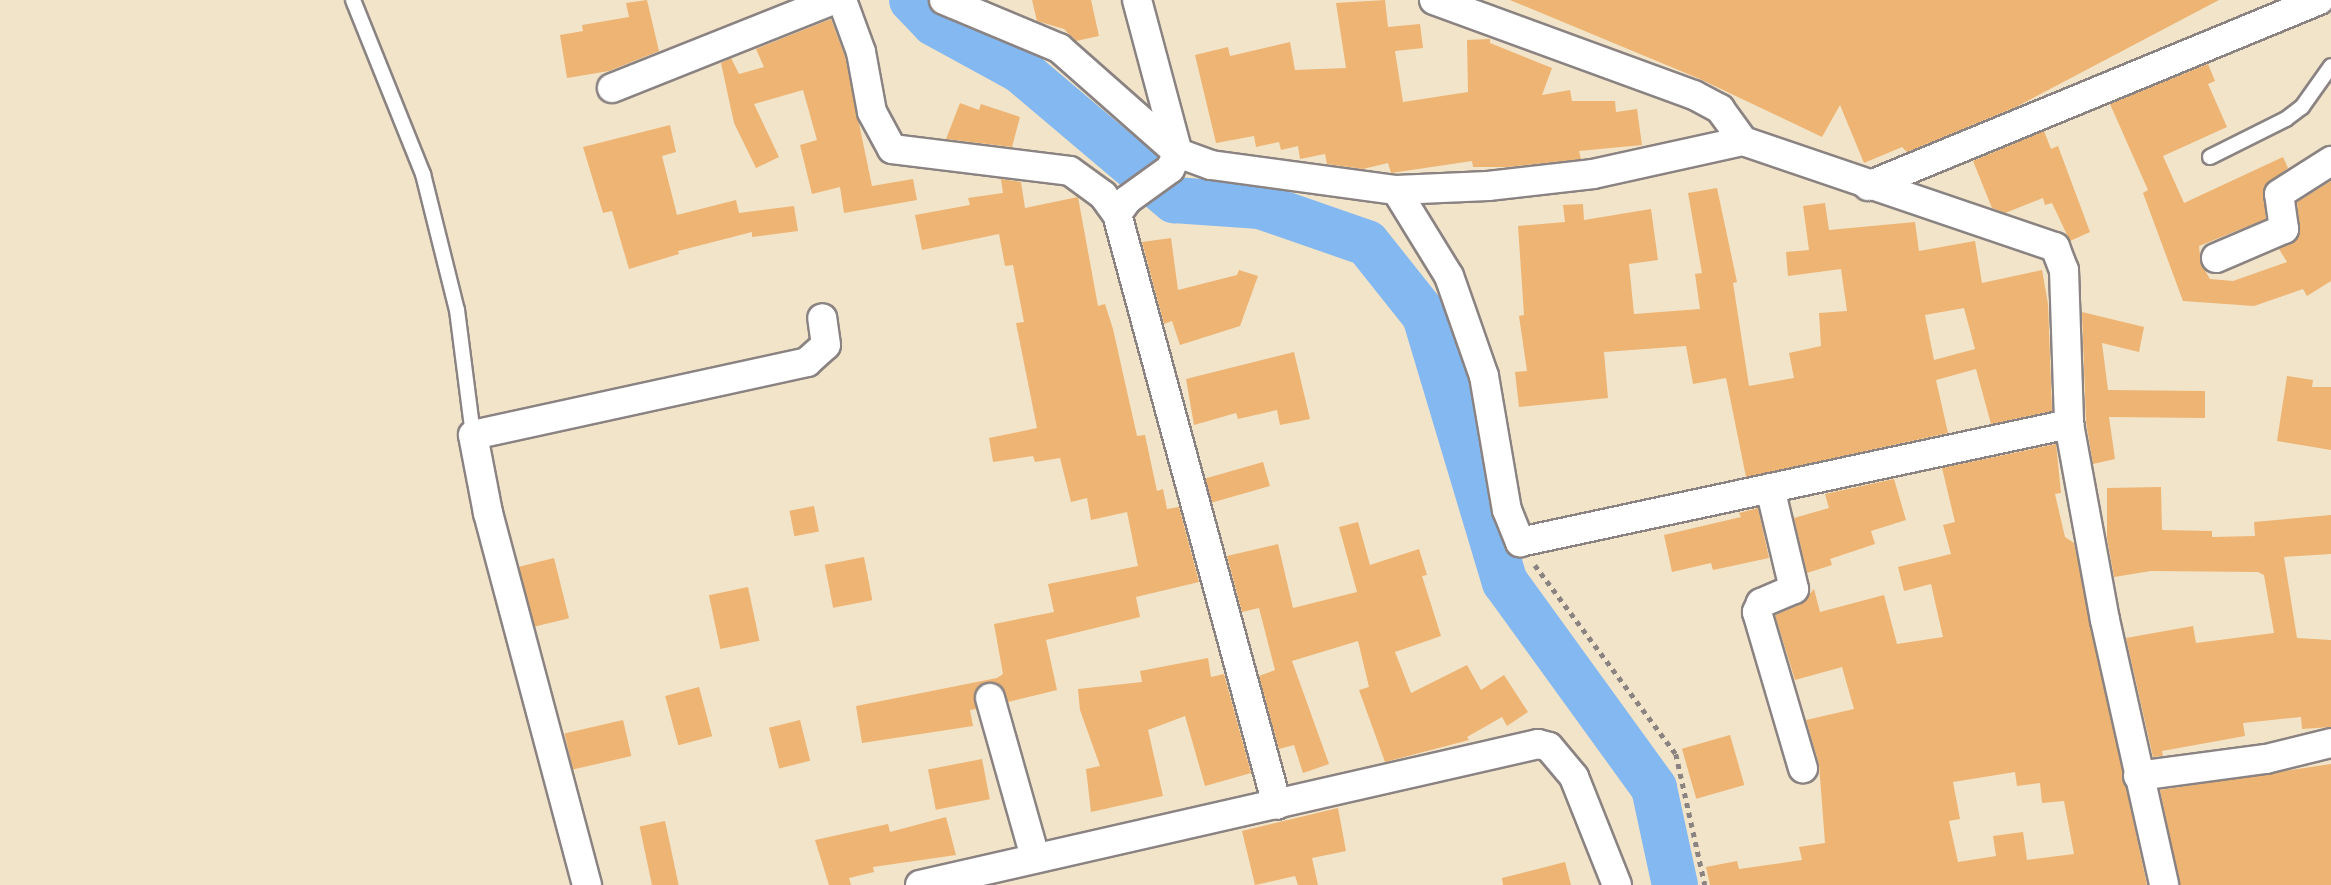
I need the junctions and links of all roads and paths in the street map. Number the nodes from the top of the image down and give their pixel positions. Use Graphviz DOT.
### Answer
graph roads {
  1 [pos="353,0"];
  2 [pos="834,0"];
  3 [pos="842,0"];
  4 [pos="944,0"];
  5 [pos="1137,0"];
  6 [pos="1434,0"];
  7 [pos="2319,0"];
  8 [pos="2331,66"];
  9 [pos="612,88"];
  10 [pos="1743,141"];
  11 [pos="2210,157"];
  12 [pos="2331,160"];
  13 [pos="1174,161"];
  14 [pos="1868,186"];
  15 [pos="1396,190"];
  16 [pos="1122,207"];
  17 [pos="2216,258"];
  18 [pos="822,318"];
  19 [pos="2069,424"];
  20 [pos="473,435"];
  21 [pos="1770,488"];
  22 [pos="1520,542"];
  23 [pos="990,698"];
  24 [pos="2331,743"];
  25 [pos="1803,768"];
  26 [pos="2138,776"];
  27 [pos="1277,805"];
  28 [pos="1035,858"];
  29 [pos="586,885"];
  30 [pos="920,885"];
  31 [pos="1617,885"];
  32 [pos="1705,885"];
  33 [pos="2164,885"];
  1 -- 20 [label="lane"];
  2 -- 9 [label="street"];
  3 -- 16 [label="street"];
  4 -- 13 [label="street"];
  5 -- 13 [label="street"];
  6 -- 10 [label="street"];
  7 -- 14 [label="street"];
  8 -- 11 [label="lane"];
  10 -- 14 [label="street"];
  10 -- 15 [label="street"];
  12 -- 17 [label="street"];
  13 -- 15 [label="street"];
  13 -- 16 [label="street"];
  14 -- 19 [label="street"];
  15 -- 22 [label="street"];
  16 -- 27 [label="street"];
  18 -- 20 [label="street"];
  19 -- 21 [label="street"];
  19 -- 26 [label="street"];
  20 -- 29 [label="street"];
  21 -- 22 [label="street"];
  21 -- 25 [label="street"];
  22 -- 32 [label="path"];
  23 -- 28 [label="street"];
  24 -- 26 [label="street"];
  26 -- 33 [label="street"];
  27 -- 28 [label="street"];
  27 -- 31 [label="street"];
  28 -- 30 [label="street"];
}
